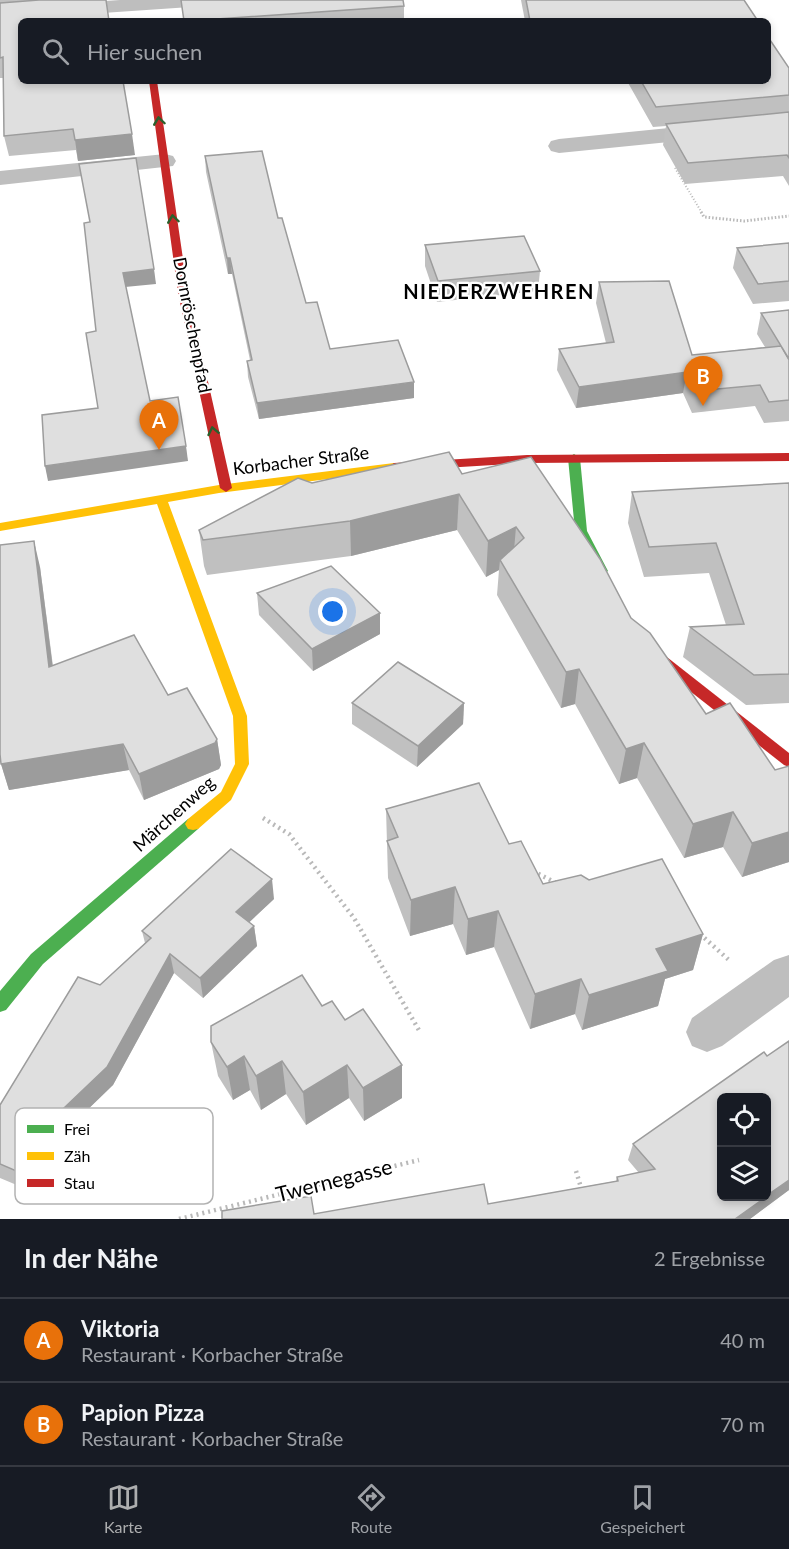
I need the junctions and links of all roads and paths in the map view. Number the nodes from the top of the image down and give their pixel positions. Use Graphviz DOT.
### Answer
graph roads {
  1 [pos="205,0"];
  2 [pos="141,13"];
  3 [pos="0,14"];
  4 [pos="153,84"];
  5 [pos="789,123"];
  6 [pos="656,136"];
  7 [pos="559,146"];
  8 [pos="165,161"];
  9 [pos="0,178"];
  10 [pos="789,216"];
  11 [pos="789,457"];
  12 [pos="574,458"];
  13 [pos="226,488"];
  14 [pos="161,499"];
  15 [pos="0,527"];
  16 [pos="607,582"];
  17 [pos="633,633"];
  18 [pos="789,761"];
  19 [pos="226,796"];
  20 [pos="531,870"];
  21 [pos="558,884"];
  22 [pos="697,931"];
  23 [pos="776,983"];
  24 [pos="0,1004"];
  25 [pos="420,1032"];
  26 [pos="707,1032"];
  27 [pos="419,1160"];
  28 [pos="576,1171"];
  29 [pos="584,1200"];
  30 [pos="178,1219"];
  1 -- 2 [label="street"];
  2 -- 3 [label="street"];
  8 -- 4 [label="street, Dornröschenpfad, one-way"];
  5 -- 6 [label="street"];
  6 -- 7 [label="street"];
  6 -- 10 [label="path"];
  8 -- 9 [label="street"];
  13 -- 8 [label="street, Dornröschenpfad, one-way"];
  11 -- 12 [label="street, Korbacher Straße"];
  12 -- 13 [label="street, Korbacher Straße"];
  12 -- 16 [label="street"];
  13 -- 14 [label="street, Korbacher Straße"];
  14 -- 15 [label="street, Korbacher Straße"];
  14 -- 19 [label="street, Märchenweg"];
  17 -- 18 [label="street"];
  19 -- 24 [label="street, Märchenweg"];
  19 -- 25 [label="path"];
  20 -- 21 [label="path"];
  22 -- 23 [label="path"];
  23 -- 26 [label="street"];
  27 -- 30 [label="path, Twernegasse"];
  28 -- 29 [label="path"];
}
